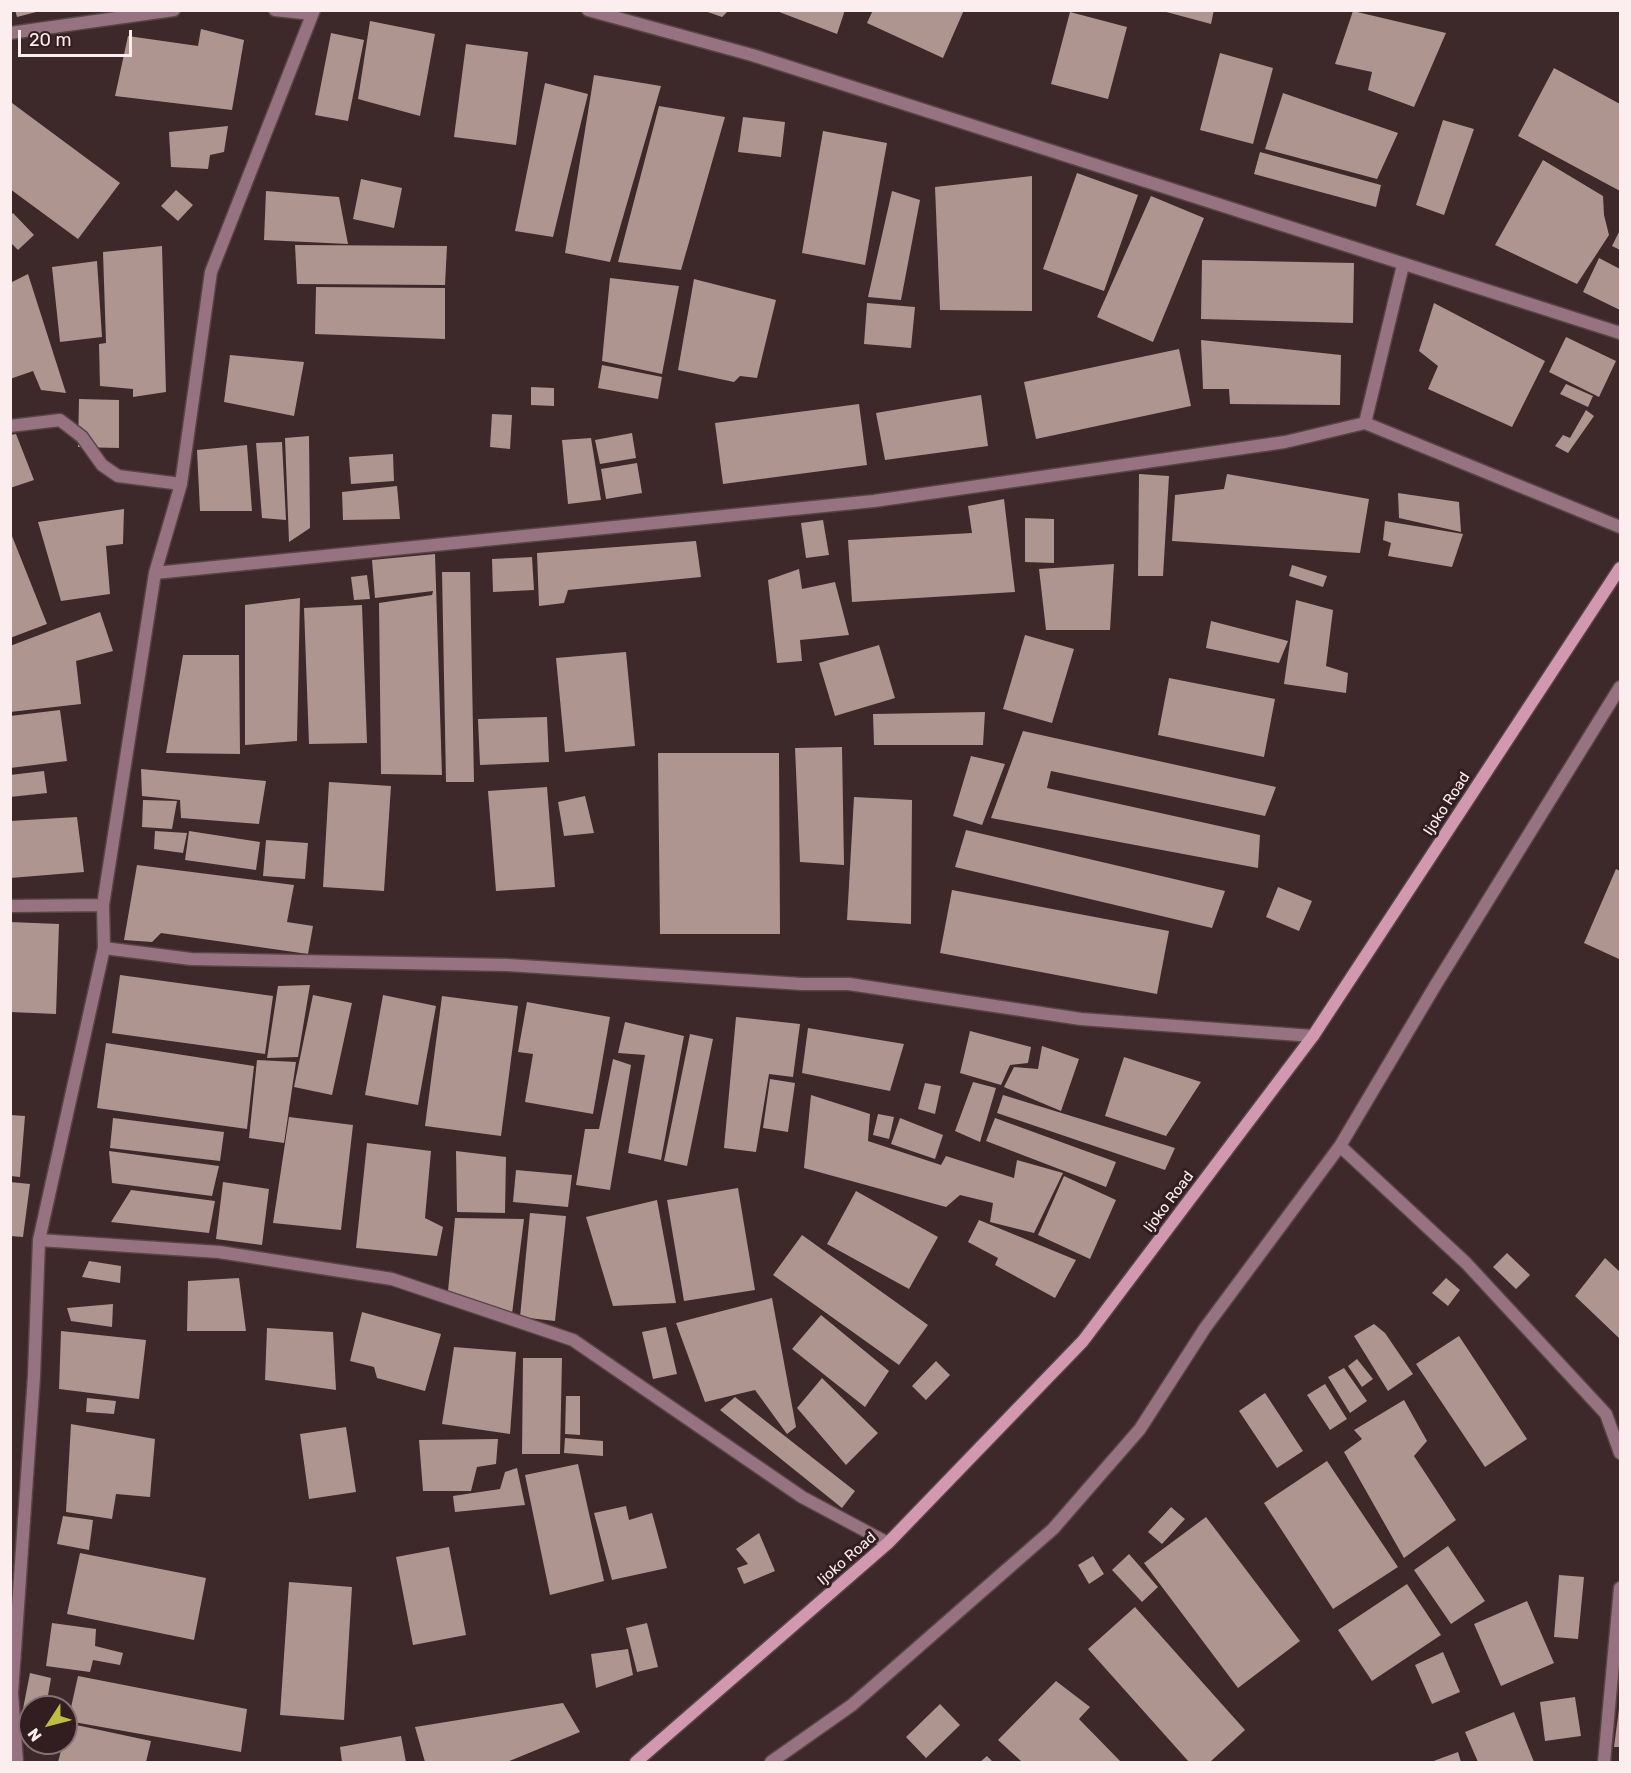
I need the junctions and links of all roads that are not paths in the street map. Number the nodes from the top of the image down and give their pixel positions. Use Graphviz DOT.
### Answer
graph roads {
  1 [pos="174,10"];
  2 [pos="275,10"];
  3 [pos="588,10"];
  4 [pos="313,12"];
  5 [pos="10,33"];
  6 [pos="1402,265"];
  7 [pos="1620,333"];
  8 [pos="1365,423"];
  9 [pos="10,426"];
  10 [pos="181,484"];
  11 [pos="1620,526"];
  12 [pos="1620,568"];
  13 [pos="155,573"];
  14 [pos="1620,687"];
  15 [pos="103,905"];
  16 [pos="10,906"];
  17 [pos="104,948"];
  18 [pos="1313,1036"];
  19 [pos="1340,1146"];
  20 [pos="39,1240"];
  21 [pos="1620,1453"];
  22 [pos="888,1543"];
  23 [pos="1620,1588"];
  24 [pos="17,1762"];
  25 [pos="636,1762"];
  26 [pos="771,1762"];
  27 [pos="1604,1762"];
  1 -- 5 [label="street"];
  2 -- 4 [label="street"];
  3 -- 6 [label="street"];
  4 -- 10 [label="street"];
  6 -- 7 [label="street"];
  6 -- 8 [label="street"];
  8 -- 11 [label="street"];
  8 -- 13 [label="street"];
  9 -- 10 [label="street"];
  10 -- 13 [label="street"];
  12 -- 18 [label="main road, Ijoko Road"];
  13 -- 15 [label="street"];
  14 -- 19 [label="street"];
  15 -- 16 [label="street"];
  15 -- 17 [label="street"];
  17 -- 18 [label="street"];
  17 -- 20 [label="street"];
  18 -- 22 [label="main road, Ijoko Road"];
  19 -- 21 [label="street"];
  19 -- 26 [label="street"];
  20 -- 22 [label="street"];
  20 -- 24 [label="street"];
  22 -- 25 [label="main road, Ijoko Road"];
  23 -- 27 [label="street"];
}
